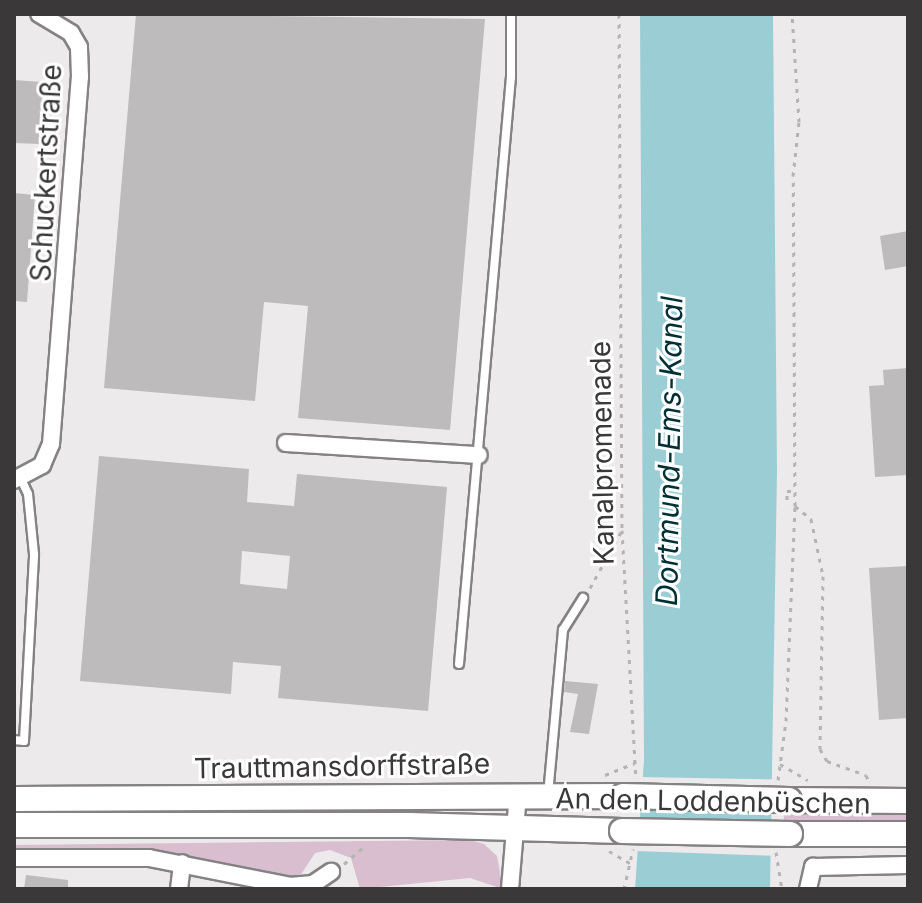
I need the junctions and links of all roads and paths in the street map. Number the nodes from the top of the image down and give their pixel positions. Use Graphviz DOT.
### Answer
graph roads {
  1 [pos="39,14"];
  2 [pos="511,14"];
  3 [pos="619,14"];
  4 [pos="792,14"];
  5 [pos="286,443"];
  6 [pos="479,455"];
  7 [pos="17,480"];
  8 [pos="795,491"];
  9 [pos="787,500"];
  10 [pos="795,506"];
  11 [pos="622,530"];
  12 [pos="583,598"];
  13 [pos="459,664"];
  14 [pos="786,721"];
  15 [pos="14,740"];
  16 [pos="635,763"];
  17 [pos="780,764"];
  18 [pos="605,775"];
  19 [pos="805,778"];
  20 [pos="549,784"];
  21 [pos="869,789"];
  22 [pos="629,791"];
  23 [pos="518,794"];
  24 [pos="14,799"];
  25 [pos="908,801"];
  26 [pos="14,825"];
  27 [pos="517,828"];
  28 [pos="908,834"];
  29 [pos="628,836"];
  30 [pos="14,858"];
  31 [pos="182,863"];
  32 [pos="908,865"];
  33 [pos="331,872"];
  34 [pos="179,889"];
  35 [pos="510,889"];
  36 [pos="624,889"];
  37 [pos="808,889"];
  1 -- 7 [label="street, Schuckertstraße"];
  2 -- 6 [label="lane"];
  3 -- 11 [label="path, Kanalpromenade"];
  4 -- 8 [label="path"];
  5 -- 6 [label="street"];
  6 -- 13 [label="lane"];
  7 -- 15 [label="lane"];
  8 -- 9 [label="path"];
  8 -- 10 [label="path"];
  10 -- 14 [label="path"];
  10 -- 21 [label="path"];
  11 -- 12 [label="path"];
  11 -- 16 [label="path, Kanalpromenade"];
  12 -- 20 [label="lane"];
  16 -- 18 [label="path"];
  16 -- 22 [label="path, Kanalpromenade"];
  17 -- 19 [label="path"];
  22 -- 23 [label="main road, An den Loddenbüschen"];
  22 -- 25 [label="main road, An den Loddenbüschen, bridge"];
  23 -- 24 [label="main road, Trauttmansdorffstraße"];
  23 -- 27 [label="street, Trauttmansdorffstraße"];
  26 -- 27 [label="main road, Trauttmansdorffstraße"];
  27 -- 29 [label="main road, An den Loddenbüschen"];
  27 -- 35 [label="street"];
  28 -- 29 [label="main road, An den Loddenbüschen, bridge"];
  29 -- 36 [label="path"];
  30 -- 31 [label="street"];
  31 -- 33 [label="street"];
  31 -- 34 [label="street"];
  32 -- 37 [label="street"];
}
